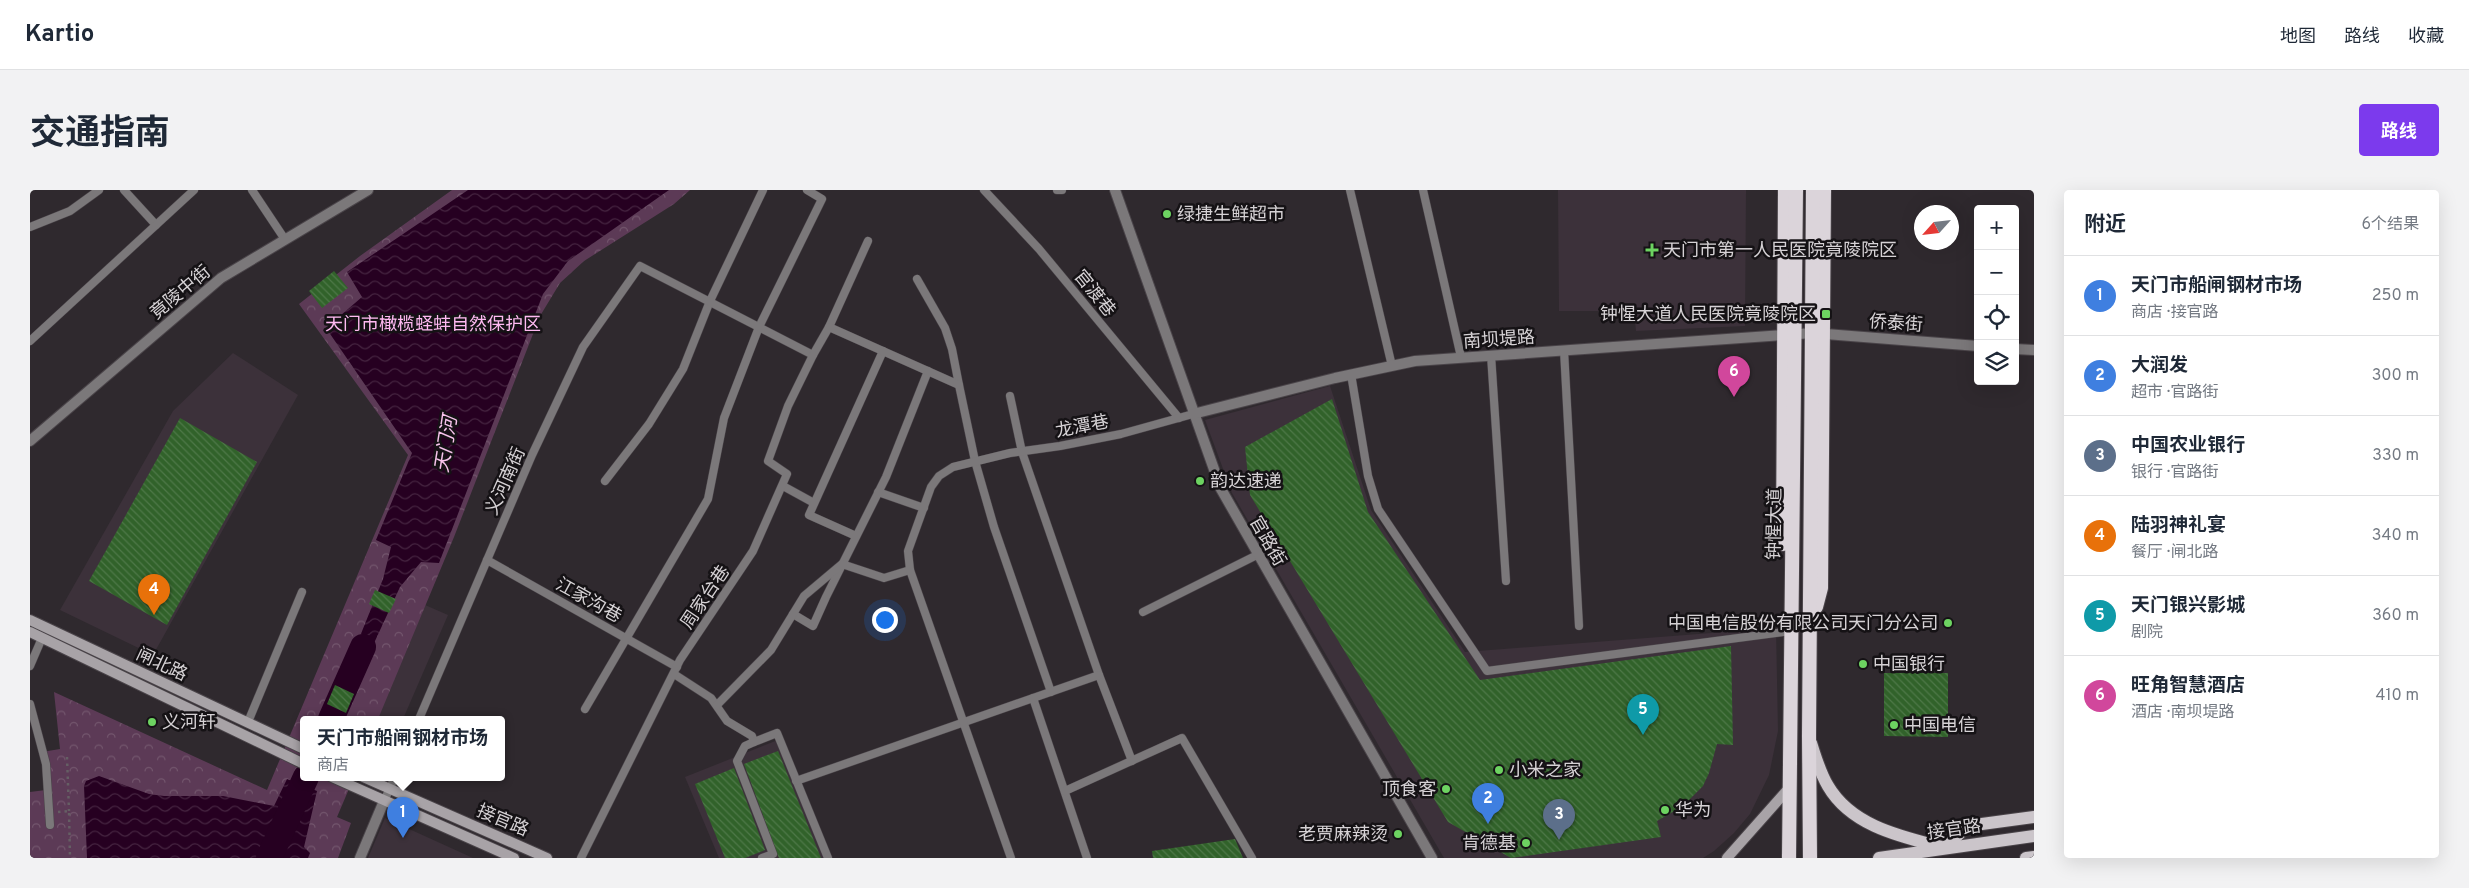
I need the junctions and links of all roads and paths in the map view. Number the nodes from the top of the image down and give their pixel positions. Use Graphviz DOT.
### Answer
graph roads {
  1 [pos="97,190"];
  2 [pos="124,190"];
  3 [pos="194,190"];
  4 [pos="252,190"];
  5 [pos="368,190"];
  6 [pos="763,190"];
  7 [pos="807,190"];
  8 [pos="984,190"];
  9 [pos="1057,190"];
  10 [pos="1062,190"];
  11 [pos="1115,190"];
  12 [pos="1350,190"];
  13 [pos="1423,190"];
  14 [pos="1785,190"];
  15 [pos="1796,190"];
  16 [pos="1813,190"];
  17 [pos="1824,190"];
  18 [pos="156,225"];
  19 [pos="30,227"];
  20 [pos="284,238"];
  21 [pos="868,241"];
  22 [pos="917,279"];
  23 [pos="710,301"];
  24 [pos="759,327"];
  25 [pos="829,327"];
  26 [pos="1789,334"];
  27 [pos="1818,334"];
  28 [pos="30,341"];
  29 [pos="1974,346"];
  30 [pos="2019,349"];
  31 [pos="1564,350"];
  32 [pos="2034,350"];
  33 [pos="883,351"];
  34 [pos="813,355"];
  35 [pos="1492,355"];
  36 [pos="1461,358"];
  37 [pos="1392,366"];
  38 [pos="928,371"];
  39 [pos="1351,374"];
  40 [pos="959,385"];
  41 [pos="1010,396"];
  42 [pos="1193,414"];
  43 [pos="1179,418"];
  44 [pos="30,442"];
  45 [pos="1022,452"];
  46 [pos="975,461"];
  47 [pos="605,481"];
  48 [pos="782,486"];
  49 [pos="878,492"];
  50 [pos="814,502"];
  51 [pos="924,508"];
  52 [pos="856,536"];
  53 [pos="1257,555"];
  54 [pos="487,560"];
  55 [pos="842,564"];
  56 [pos="910,570"];
  57 [pos="1506,581"];
  58 [pos="302,592"];
  59 [pos="1142,612"];
  60 [pos="793,614"];
  61 [pos="30,620"];
  62 [pos="1579,626"];
  63 [pos="1791,631"];
  64 [pos="30,632"];
  65 [pos="42,638"];
  66 [pos="626,638"];
  67 [pos="30,666"];
  68 [pos="675,670"];
  69 [pos="1099,675"];
  70 [pos="1051,692"];
  71 [pos="1033,698"];
  72 [pos="30,704"];
  73 [pos="717,705"];
  74 [pos="585,709"];
  75 [pos="420,716"];
  76 [pos="248,722"];
  77 [pos="963,722"];
  78 [pos="1809,736"];
  79 [pos="754,742"];
  80 [pos="300,748"];
  81 [pos="67,757"];
  82 [pos="1132,761"];
  83 [pos="300,762"];
  84 [pos="341,781"];
  85 [pos="372,781"];
  86 [pos="392,781"];
  87 [pos="796,781"];
  88 [pos="1790,787"];
  89 [pos="389,789"];
  90 [pos="1065,791"];
  91 [pos="384,801"];
  92 [pos="69,811"];
  93 [pos="50,812"];
  94 [pos="2034,817"];
  95 [pos="50,825"];
  96 [pos="2034,836"];
  97 [pos="1945,848"];
  98 [pos="2034,857"];
  99 [pos="70,858"];
  100 [pos="360,858"];
  101 [pos="514,858"];
  102 [pos="547,858"];
  103 [pos="581,858"];
  104 [pos="762,858"];
  105 [pos="828,858"];
  106 [pos="1011,858"];
  107 [pos="1087,858"];
  108 [pos="1252,858"];
  109 [pos="1432,858"];
  110 [pos="1727,858"];
  111 [pos="1789,858"];
  112 [pos="1810,858"];
  113 [pos="1879,858"];
  114 [pos="2026,858"];
  1 -- 19 [label="lane"];
  2 -- 18 [label="lane"];
  3 -- 18 [label="lane"];
  4 -- 20 [label="lane"];
  5 -- 20 [label="street, 竟陵中街"];
  6 -- 23 [label="lane"];
  7 -- 24 [label="lane"];
  8 -- 43 [label="lane, 官渡巷"];
  9 -- 10 [label="lane"];
  11 -- 42 [label="street, 官路街"];
  12 -- 37 [label="lane"];
  13 -- 36 [label="lane"];
  14 -- 26 [label="highway"];
  15 -- 26 [label="highway, 钟惺大道"];
  16 -- 27 [label="highway, 钟惺大道"];
  17 -- 27 [label="highway"];
  18 -- 28 [label="lane"];
  20 -- 44 [label="street, 竟陵中街"];
  21 -- 25 [label="lane"];
  22 -- 40 [label="lane"];
  23 -- 24 [label="lane"];
  23 -- 47 [label="lane"];
  23 -- 54 [label="lane, 义河南街"];
  24 -- 34 [label="lane"];
  24 -- 66 [label="lane"];
  25 -- 33 [label="lane"];
  25 -- 34 [label="lane"];
  26 -- 27 [label="street, 南坝堤路"];
  26 -- 31 [label="street, 南坝堤路"];
  26 -- 63 [label="highway, 钟惺大道"];
  27 -- 29 [label="street, 侨泰街"];
  27 -- 78 [label="highway, 钟惺大道"];
  30 -- 32 [label="street"];
  31 -- 35 [label="street, 南坝堤路"];
  31 -- 62 [label="lane"];
  33 -- 38 [label="lane"];
  33 -- 50 [label="lane"];
  34 -- 48 [label="lane"];
  35 -- 36 [label="street, 南坝堤路"];
  35 -- 57 [label="lane"];
  36 -- 37 [label="street, 南坝堤路"];
  37 -- 39 [label="street, 南坝堤路"];
  38 -- 40 [label="lane"];
  38 -- 49 [label="lane"];
  39 -- 42 [label="street, 南坝堤路"];
  39 -- 63 [label="lane"];
  40 -- 46 [label="lane"];
  41 -- 45 [label="lane"];
  42 -- 43 [label="lane, 龙潭巷"];
  42 -- 53 [label="street, 官路街"];
  43 -- 45 [label="lane, 龙潭巷"];
  45 -- 46 [label="lane, 龙潭巷"];
  45 -- 69 [label="lane"];
  46 -- 51 [label="lane, 龙潭巷"];
  46 -- 70 [label="lane"];
  48 -- 50 [label="lane"];
  48 -- 68 [label="lane, 周家台巷"];
  49 -- 51 [label="lane"];
  49 -- 52 [label="lane"];
  50 -- 52 [label="lane"];
  51 -- 56 [label="lane, 龙潭巷"];
  52 -- 55 [label="lane"];
  53 -- 59 [label="lane"];
  53 -- 109 [label="street, 官路街"];
  54 -- 66 [label="lane, 江家沟巷"];
  54 -- 75 [label="lane, 义河南街"];
  55 -- 56 [label="lane"];
  55 -- 60 [label="lane"];
  55 -- 60 [label="lane"];
  56 -- 77 [label="lane"];
  58 -- 76 [label="lane"];
  60 -- 73 [label="lane"];
  61 -- 76 [label="main road, 闸北路"];
  63 -- 88 [label="highway, 钟惺大道"];
  64 -- 65 [label="main road, 闸北路"];
  65 -- 67 [label="lane"];
  65 -- 83 [label="main road, 闸北路"];
  66 -- 68 [label="lane, 江家沟巷"];
  66 -- 74 [label="lane"];
  68 -- 73 [label="lane, 江家沟巷"];
  68 -- 103 [label="lane, 周家台巷"];
  69 -- 70 [label="lane"];
  69 -- 82 [label="lane"];
  70 -- 71 [label="lane"];
  71 -- 77 [label="lane"];
  71 -- 90 [label="lane"];
  72 -- 93 [label="lane"];
  73 -- 79 [label="lane, 江家沟巷"];
  76 -- 80 [label="main road, 闸北路"];
  77 -- 87 [label="lane"];
  77 -- 106 [label="lane"];
  78 -- 97 [label="main road"];
  78 -- 112 [label="highway, 钟惺大道"];
  79 -- 87 [label="lane"];
  79 -- 104 [label="lane"];
  81 -- 92 [label="path"];
  82 -- 90 [label="lane"];
  82 -- 108 [label="lane"];
  84 -- 91 [label="main road, 接官路"];
  85 -- 89 [label="main road, 接官路"];
  86 -- 89 [label="lane"];
  87 -- 105 [label="lane"];
  88 -- 110 [label="main road"];
  88 -- 111 [label="highway, 钟惺大道"];
  89 -- 91 [label="lane"];
  89 -- 102 [label="main road, 接官路"];
  90 -- 107 [label="lane"];
  91 -- 100 [label="street"];
  91 -- 101 [label="main road, 接官路"];
  92 -- 93 [label="path"];
  92 -- 99 [label="path"];
  93 -- 95 [label="lane"];
  94 -- 97 [label="main road"];
  96 -- 97 [label="main road, 接官路"];
  97 -- 113 [label="main road, 接官路"];
  98 -- 114 [label="main road"];
}
